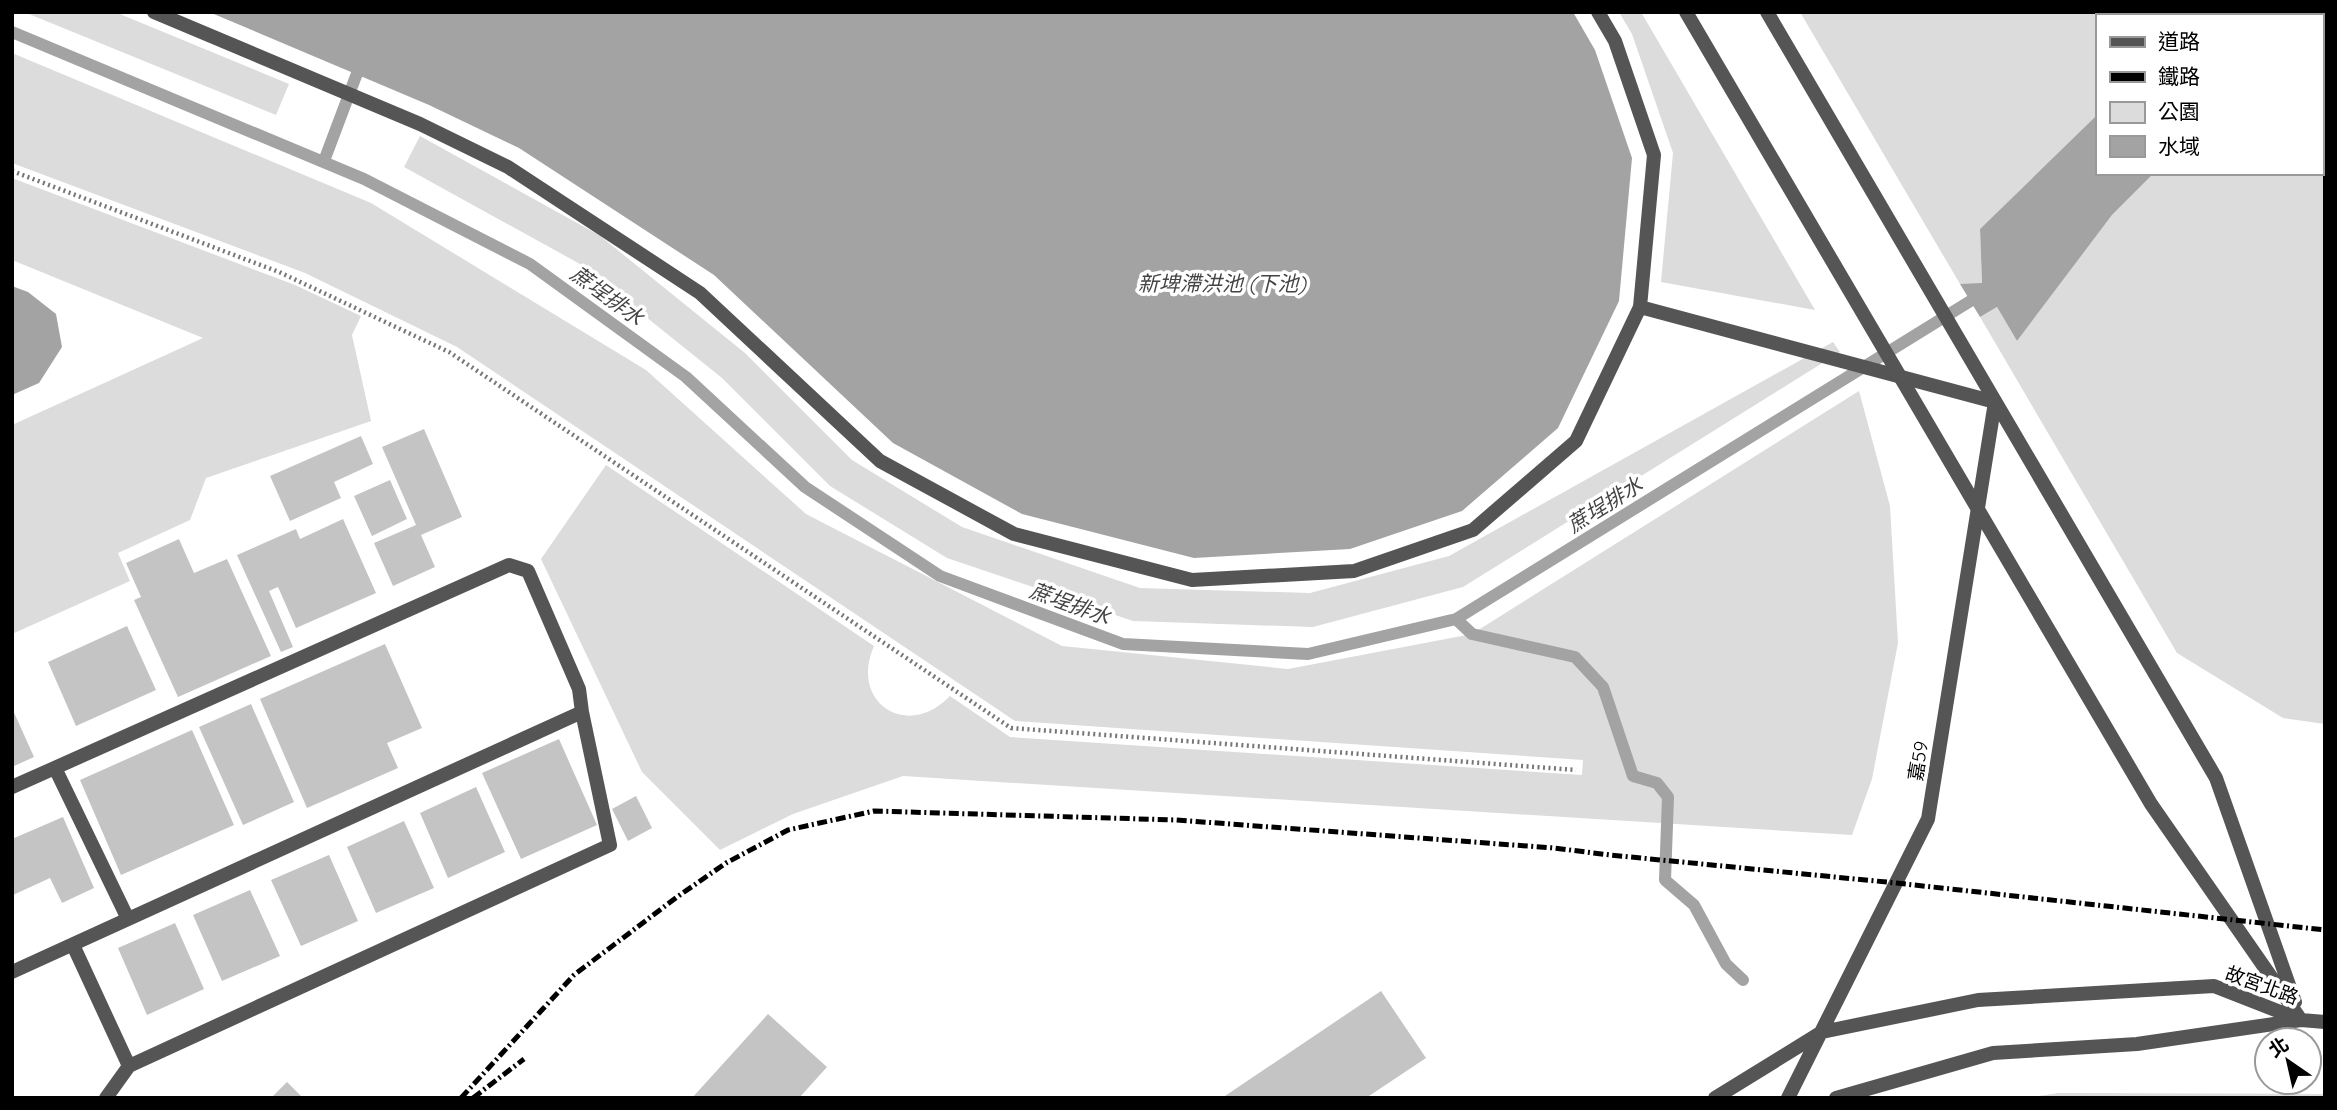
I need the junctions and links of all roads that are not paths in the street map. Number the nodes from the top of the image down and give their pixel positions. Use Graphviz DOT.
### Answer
graph roads {
  1 [pos="154,12"];
  2 [pos="1598,12"];
  3 [pos="1686,12"];
  4 [pos="1766,12"];
  5 [pos="1640,307"];
  6 [pos="1900,376"];
  7 [pos="1995,402"];
  8 [pos="1978,509"];
  9 [pos="582,712"];
  10 [pos="55,768"];
  11 [pos="12,788"];
  12 [pos="128,919"];
  13 [pos="73,945"];
  14 [pos="12,972"];
  15 [pos="2301,1020"];
  16 [pos="2325,1022"];
  17 [pos="1822,1032"];
  18 [pos="129,1066"];
  19 [pos="106,1098"];
  20 [pos="1715,1098"];
  21 [pos="1788,1098"];
  22 [pos="1836,1098"];
  1 -- 5 [label="street"];
  2 -- 5 [label="street"];
  3 -- 6 [label="street"];
  4 -- 7 [label="street"];
  5 -- 6 [label="street"];
  6 -- 7 [label="street"];
  6 -- 8 [label="street"];
  7 -- 8 [label="street, 嘉59"];
  7 -- 15 [label="street"];
  8 -- 15 [label="street"];
  8 -- 17 [label="street, 嘉59"];
  9 -- 10 [label="street"];
  9 -- 12 [label="street"];
  9 -- 18 [label="street"];
  10 -- 11 [label="street"];
  10 -- 12 [label="street"];
  12 -- 13 [label="street"];
  13 -- 14 [label="street"];
  13 -- 18 [label="street"];
  15 -- 16 [label="street"];
  15 -- 17 [label="street, 故宮北路"];
  15 -- 22 [label="street, 故宮北路"];
  17 -- 20 [label="street, 故宮北路"];
  17 -- 21 [label="street, 嘉59"];
  18 -- 19 [label="street"];
}
